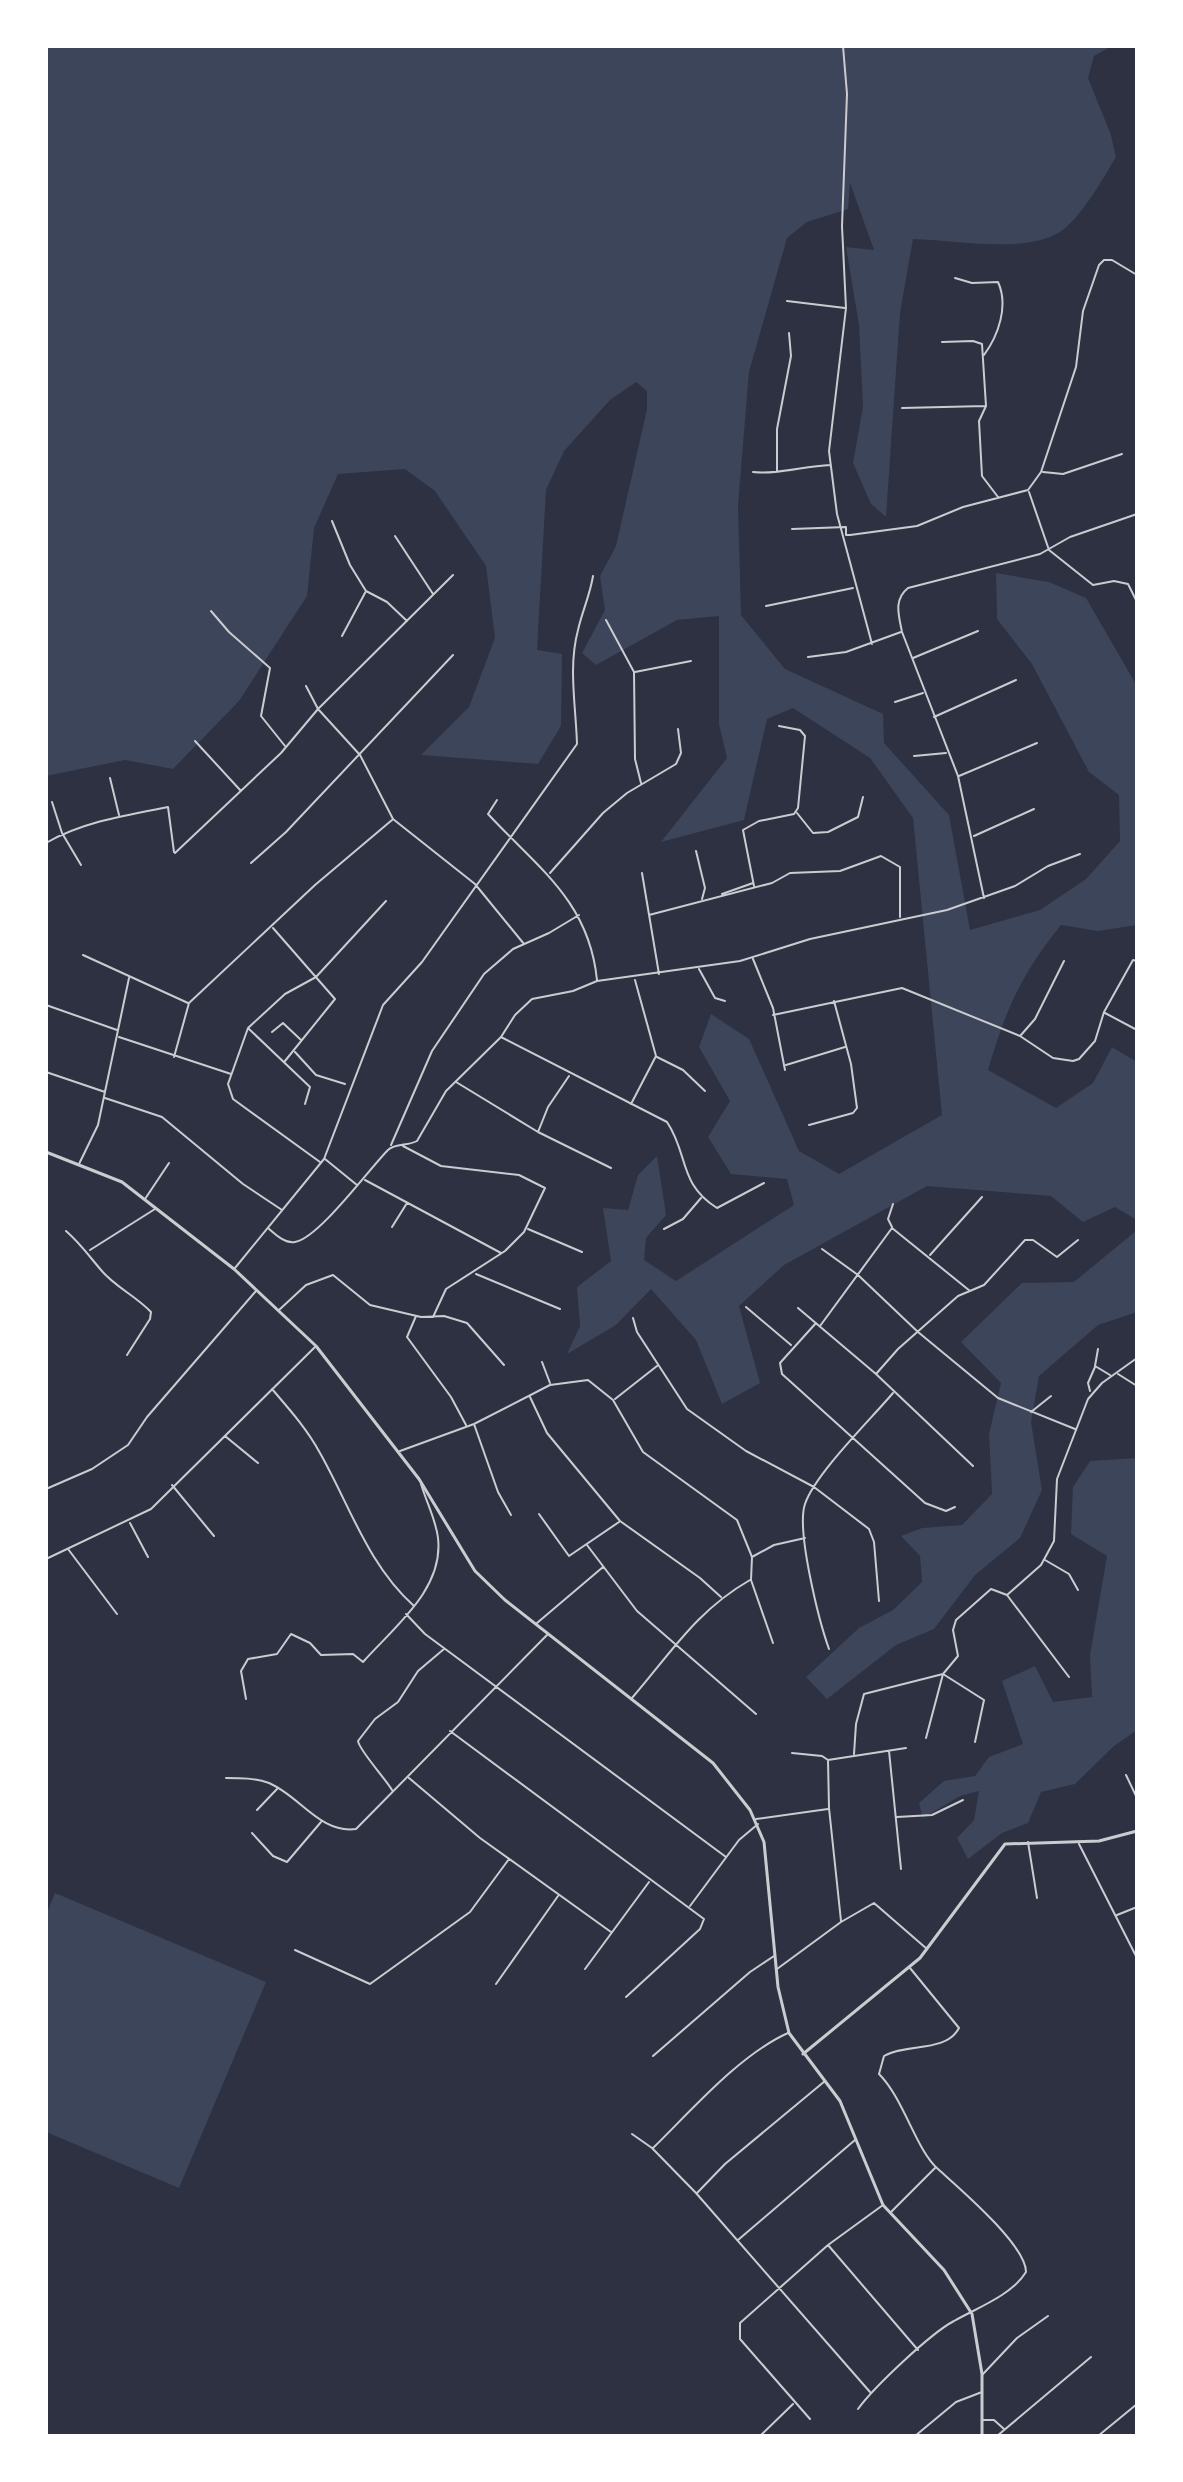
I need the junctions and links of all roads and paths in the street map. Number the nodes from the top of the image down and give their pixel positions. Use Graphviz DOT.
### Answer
graph roads {
  1 [pos="843,46"];
  2 [pos="1137,275"];
  3 [pos="955,278"];
  4 [pos="787,301"];
  5 [pos="846,308"];
  6 [pos="789,333"];
  7 [pos="942,342"];
  8 [pos="983,356"];
  9 [pos="986,406"];
  10 [pos="902,408"];
  11 [pos="1122,454"];
  12 [pos="831,465"];
  13 [pos="777,471"];
  14 [pos="753,472"];
  15 [pos="1041,472"];
  16 [pos="1028,490"];
  17 [pos="994,494"];
  18 [pos="999,498"];
  19 [pos="993,499"];
  20 [pos="1137,514"];
  21 [pos="332,521"];
  22 [pos="841,527"];
  23 [pos="792,529"];
  24 [pos="395,536"];
  25 [pos="1049,550"];
  26 [pos="453,575"];
  27 [pos="593,576"];
  28 [pos="855,588"];
  29 [pos="366,591"];
  30 [pos="434,595"];
  31 [pos="1137,602"];
  32 [pos="766,606"];
  33 [pos="211,611"];
  34 [pos="606,620"];
  35 [pos="407,622"];
  36 [pos="978,631"];
  37 [pos="902,632"];
  38 [pos="342,636"];
  39 [pos="872,644"];
  40 [pos="453,655"];
  41 [pos="808,657"];
  42 [pos="912,659"];
  43 [pos="691,661"];
  44 [pos="634,672"];
  45 [pos="1016,680"];
  46 [pos="306,686"];
  47 [pos="924,692"];
  48 [pos="895,702"];
  49 [pos="318,709"];
  50 [pos="933,718"];
  51 [pos="779,726"];
  52 [pos="678,729"];
  53 [pos="195,741"];
  54 [pos="1037,743"];
  55 [pos="286,747"];
  56 [pos="947,753"];
  57 [pos="360,755"];
  58 [pos="914,756"];
  59 [pos="958,776"];
  60 [pos="110,778"];
  61 [pos="641,784"];
  62 [pos="242,791"];
  63 [pos="863,797"];
  64 [pos="497,800"];
  65 [pos="52,802"];
  66 [pos="1034,809"];
  67 [pos="796,813"];
  68 [pos="119,816"];
  69 [pos="393,819"];
  70 [pos="62,833"];
  71 [pos="973,837"];
  72 [pos="510,839"];
  73 [pos="46,843"];
  74 [pos="696,851"];
  75 [pos="1080,854"];
  76 [pos="251,863"];
  77 [pos="81,865"];
  78 [pos="642,873"];
  79 [pos="549,874"];
  80 [pos="475,884"];
  81 [pos="754,885"];
  82 [pos="984,898"];
  83 [pos="702,900"];
  84 [pos="386,901"];
  85 [pos="579,915"];
  86 [pos="649,915"];
  87 [pos="900,918"];
  88 [pos="272,927"];
  89 [pos="524,944"];
  90 [pos="83,955"];
  91 [pos="753,958"];
  92 [pos="1064,961"];
  93 [pos="1137,961"];
  94 [pos="698,968"];
  95 [pos="659,975"];
  96 [pos="316,977"];
  97 [pos="129,978"];
  98 [pos="635,979"];
  99 [pos="597,981"];
  100 [pos="725,1001"];
  101 [pos="834,1001"];
  102 [pos="189,1003"];
  103 [pos="46,1005"];
  104 [pos="1104,1012"];
  105 [pos="773,1015"];
  106 [pos="248,1028"];
  107 [pos="119,1030"];
  108 [pos="1137,1030"];
  109 [pos="272,1032"];
  110 [pos="117,1036"];
  111 [pos="1020,1036"];
  112 [pos="501,1037"];
  113 [pos="302,1041"];
  114 [pos="846,1047"];
  115 [pos="294,1051"];
  116 [pos="656,1056"];
  117 [pos="174,1057"];
  118 [pos="285,1061"];
  119 [pos="46,1072"];
  120 [pos="232,1075"];
  121 [pos="570,1075"];
  122 [pos="456,1082"];
  123 [pos="345,1084"];
  124 [pos="705,1091"];
  125 [pos="106,1092"];
  126 [pos="105,1098"];
  127 [pos="305,1104"];
  128 [pos="630,1105"];
  129 [pos="809,1125"];
  130 [pos="538,1132"];
  131 [pos="391,1146"];
  132 [pos="402,1146"];
  133 [pos="46,1152"];
  134 [pos="324,1159"];
  135 [pos="169,1163"];
  136 [pos="321,1163"];
  137 [pos="79,1166"];
  138 [pos="611,1168"];
  139 [pos="364,1180"];
  140 [pos="764,1183"];
  141 [pos="358,1186"];
  142 [pos="702,1197"];
  143 [pos="982,1197"];
  144 [pos="145,1199"];
  145 [pos="407,1202"];
  146 [pos="893,1204"];
  147 [pos="156,1208"];
  148 [pos="283,1210"];
  149 [pos="392,1227"];
  150 [pos="268,1228"];
  151 [pos="527,1228"];
  152 [pos="892,1228"];
  153 [pos="664,1229"];
  154 [pos="66,1231"];
  155 [pos="1078,1240"];
  156 [pos="822,1249"];
  157 [pos="88,1251"];
  158 [pos="582,1252"];
  159 [pos="501,1253"];
  160 [pos="929,1256"];
  161 [pos="234,1269"];
  162 [pos="474,1274"];
  163 [pos="858,1275"];
  164 [pos="256,1290"];
  165 [pos="971,1292"];
  166 [pos="746,1307"];
  167 [pos="798,1308"];
  168 [pos="560,1309"];
  169 [pos="279,1310"];
  170 [pos="416,1315"];
  171 [pos="433,1317"];
  172 [pos="633,1318"];
  173 [pos="816,1323"];
  174 [pos="820,1327"];
  175 [pos="918,1332"];
  176 [pos="316,1346"];
  177 [pos="792,1346"];
  178 [pos="1098,1349"];
  179 [pos="127,1355"];
  180 [pos="1137,1358"];
  181 [pos="542,1362"];
  182 [pos="504,1365"];
  183 [pos="658,1365"];
  184 [pos="1095,1366"];
  185 [pos="1116,1373"];
  186 [pos="876,1374"];
  187 [pos="1105,1374"];
  188 [pos="1111,1376"];
  189 [pos="1105,1380"];
  190 [pos="550,1385"];
  191 [pos="1137,1386"];
  192 [pos="272,1389"];
  193 [pos="1092,1392"];
  194 [pos="893,1393"];
  195 [pos="530,1395"];
  196 [pos="1051,1396"];
  197 [pos="613,1400"];
  198 [pos="1030,1413"];
  199 [pos="474,1424"];
  200 [pos="467,1426"];
  201 [pos="1075,1429"];
  202 [pos="224,1435"];
  203 [pos="854,1439"];
  204 [pos="400,1451"];
  205 [pos="258,1463"];
  206 [pos="973,1466"];
  207 [pos="419,1479"];
  208 [pos="172,1485"];
  209 [pos="814,1487"];
  210 [pos="46,1489"];
  211 [pos="955,1507"];
  212 [pos="539,1514"];
  213 [pos="511,1515"];
  214 [pos="129,1521"];
  215 [pos="620,1521"];
  216 [pos="214,1536"];
  217 [pos="806,1537"];
  218 [pos="587,1545"];
  219 [pos="68,1549"];
  220 [pos="148,1557"];
  221 [pos="752,1557"];
  222 [pos="46,1559"];
  223 [pos="1044,1559"];
  224 [pos="603,1567"];
  225 [pos="751,1580"];
  226 [pos="1078,1590"];
  227 [pos="1007,1595"];
  228 [pos="721,1597"];
  229 [pos="879,1601"];
  230 [pos="415,1607"];
  231 [pos="117,1614"];
  232 [pos="406,1614"];
  233 [pos="537,1623"];
  234 [pos="548,1633"];
  235 [pos="773,1643"];
  236 [pos="676,1646"];
  237 [pos="445,1648"];
  238 [pos="829,1649"];
  239 [pos="943,1674"];
  240 [pos="1069,1677"];
  241 [pos="496,1685"];
  242 [pos="246,1699"];
  243 [pos="631,1699"];
  244 [pos="756,1714"];
  245 [pos="450,1731"];
  246 [pos="926,1738"];
  247 [pos="975,1742"];
  248 [pos="906,1748"];
  249 [pos="889,1751"];
  250 [pos="792,1753"];
  251 [pos="854,1754"];
  252 [pos="828,1760"];
  253 [pos="1126,1775"];
  254 [pos="408,1776"];
  255 [pos="226,1778"];
  256 [pos="278,1788"];
  257 [pos="393,1791"];
  258 [pos="1137,1798"];
  259 [pos="963,1800"];
  260 [pos="829,1808"];
  261 [pos="257,1810"];
  262 [pos="896,1817"];
  263 [pos="322,1821"];
  264 [pos="757,1822"];
  265 [pos="1137,1831"];
  266 [pos="252,1833"];
  267 [pos="1028,1842"];
  268 [pos="1079,1843"];
  269 [pos="726,1857"];
  270 [pos="509,1859"];
  271 [pos="901,1869"];
  272 [pos="649,1881"];
  273 [pos="558,1895"];
  274 [pos="1037,1898"];
  275 [pos="690,1906"];
  276 [pos="1137,1907"];
  277 [pos="1116,1915"];
  278 [pos="841,1922"];
  279 [pos="611,1932"];
  280 [pos="927,1949"];
  281 [pos="295,1950"];
  282 [pos="774,1956"];
  283 [pos="1137,1958"];
  284 [pos="909,1966"];
  285 [pos="585,1969"];
  286 [pos="776,1970"];
  287 [pos="496,1984"];
  288 [pos="626,1997"];
  289 [pos="789,2033"];
  290 [pos="803,2054"];
  291 [pos="653,2056"];
  292 [pos="826,2081"];
  293 [pos="632,2134"];
  294 [pos="855,2140"];
  295 [pos="652,2148"];
  296 [pos="935,2167"];
  297 [pos="696,2193"];
  298 [pos="883,2205"];
  299 [pos="890,2213"];
  300 [pos="738,2241"];
  301 [pos="828,2245"];
  302 [pos="781,2289"];
  303 [pos="972,2314"];
  304 [pos="1048,2316"];
  305 [pos="919,2351"];
  306 [pos="1091,2357"];
  307 [pos="982,2374"];
  308 [pos="983,2391"];
  309 [pos="871,2392"];
  310 [pos="793,2403"];
  311 [pos="1137,2404"];
  312 [pos="858,2409"];
  313 [pos="810,2419"];
  314 [pos="982,2420"];
  315 [pos="1004,2430"];
  316 [pos="1105,2431"];
  317 [pos="760,2436"];
  318 [pos="915,2436"];
  319 [pos="982,2436"];
  320 [pos="997,2436"];
  321 [pos="1098,2436"];
  322 [pos="1108,2436"];
  1 -- 5 [label="street"];
  2 -- 15 [label="street"];
  3 -- 8 [label="street"];
  4 -- 5 [label="street"];
  5 -- 12 [label="street"];
  6 -- 13 [label="street"];
  7 -- 8 [label="street"];
  8 -- 9 [label="street"];
  9 -- 10 [label="street"];
  9 -- 17 [label="street"];
  11 -- 15 [label="street"];
  12 -- 13 [label="street"];
  12 -- 22 [label="street"];
  13 -- 14 [label="street"];
  15 -- 16 [label="street"];
  16 -- 18 [label="street"];
  16 -- 25 [label="street"];
  17 -- 18 [label="street"];
  17 -- 19 [label="street"];
  18 -- 19 [label="street"];
  19 -- 22 [label="street"];
  20 -- 25 [label="street"];
  21 -- 29 [label="street"];
  22 -- 23 [label="street"];
  22 -- 28 [label="street"];
  24 -- 30 [label="street"];
  25 -- 31 [label="street"];
  25 -- 37 [label="street"];
  26 -- 30 [label="street"];
  27 -- 72 [label="street"];
  28 -- 32 [label="street"];
  28 -- 39 [label="street"];
  29 -- 35 [label="street"];
  29 -- 38 [label="street"];
  30 -- 35 [label="street"];
  33 -- 55 [label="street"];
  34 -- 44 [label="street"];
  35 -- 49 [label="street"];
  36 -- 42 [label="street"];
  37 -- 39 [label="street"];
  37 -- 42 [label="street"];
  39 -- 41 [label="street"];
  40 -- 57 [label="street"];
  42 -- 47 [label="street"];
  43 -- 44 [label="street"];
  44 -- 61 [label="street"];
  45 -- 50 [label="street"];
  46 -- 49 [label="street"];
  47 -- 48 [label="street"];
  47 -- 50 [label="street"];
  49 -- 55 [label="street"];
  49 -- 57 [label="street"];
  50 -- 56 [label="street"];
  51 -- 67 [label="street"];
  52 -- 61 [label="street"];
  53 -- 62 [label="street"];
  54 -- 59 [label="street"];
  55 -- 62 [label="street"];
  56 -- 58 [label="street"];
  56 -- 59 [label="street"];
  57 -- 69 [label="street"];
  57 -- 76 [label="street"];
  59 -- 71 [label="street"];
  60 -- 68 [label="street"];
  61 -- 79 [label="street"];
  62 -- 68 [label="street"];
  63 -- 67 [label="street"];
  64 -- 72 [label="street"];
  65 -- 70 [label="street"];
  66 -- 71 [label="street"];
  67 -- 81 [label="street"];
  68 -- 70 [label="street"];
  69 -- 80 [label="street"];
  69 -- 88 [label="street"];
  70 -- 73 [label="street"];
  70 -- 77 [label="street"];
  71 -- 82 [label="street"];
  72 -- 79 [label="street"];
  72 -- 80 [label="street"];
  74 -- 83 [label="street"];
  75 -- 82 [label="street"];
  78 -- 86 [label="street"];
  79 -- 85 [label="street"];
  80 -- 89 [label="street"];
  80 -- 134 [label="street"];
  81 -- 83 [label="street"];
  81 -- 87 [label="street"];
  82 -- 87 [label="street"];
  83 -- 86 [label="street"];
  84 -- 96 [label="street"];
  85 -- 89 [label="street"];
  85 -- 99 [label="street"];
  86 -- 95 [label="street"];
  87 -- 91 [label="street"];
  88 -- 96 [label="street"];
  88 -- 102 [label="street"];
  89 -- 131 [label="street"];
  90 -- 97 [label="street"];
  91 -- 94 [label="street"];
  91 -- 105 [label="street"];
  92 -- 111 [label="street"];
  93 -- 104 [label="street"];
  94 -- 95 [label="street"];
  94 -- 100 [label="street"];
  95 -- 98 [label="street"];
  96 -- 106 [label="street"];
  96 -- 113 [label="street"];
  97 -- 102 [label="street"];
  97 -- 107 [label="street"];
  98 -- 99 [label="street"];
  98 -- 116 [label="street"];
  99 -- 112 [label="street"];
  101 -- 105 [label="street"];
  101 -- 111 [label="street"];
  101 -- 114 [label="street"];
  102 -- 117 [label="street"];
  103 -- 107 [label="street"];
  104 -- 108 [label="street"];
  104 -- 111 [label="street"];
  105 -- 114 [label="street"];
  106 -- 118 [label="street"];
  106 -- 120 [label="street"];
  107 -- 110 [label="street"];
  109 -- 113 [label="street"];
  110 -- 117 [label="street"];
  110 -- 125 [label="street"];
  112 -- 121 [label="street"];
  112 -- 122 [label="street"];
  113 -- 115 [label="street"];
  114 -- 129 [label="street"];
  115 -- 118 [label="street"];
  115 -- 123 [label="street"];
  116 -- 124 [label="street"];
  116 -- 128 [label="street"];
  117 -- 120 [label="street"];
  118 -- 127 [label="street"];
  119 -- 125 [label="street"];
  120 -- 136 [label="street"];
  121 -- 128 [label="street"];
  121 -- 130 [label="street"];
  122 -- 130 [label="street"];
  122 -- 132 [label="street"];
  125 -- 126 [label="street"];
  126 -- 137 [label="street"];
  126 -- 148 [label="street"];
  128 -- 142 [label="street"];
  130 -- 138 [label="street"];
  131 -- 132 [label="street"];
  131 -- 139 [label="street"];
  132 -- 151 [label="street"];
  133 -- 137 [label="street"];
  134 -- 136 [label="street"];
  134 -- 141 [label="street"];
  135 -- 144 [label="street"];
  136 -- 148 [label="street"];
  137 -- 144 [label="street"];
  139 -- 141 [label="street"];
  139 -- 145 [label="street"];
  140 -- 142 [label="street"];
  141 -- 150 [label="street"];
  142 -- 153 [label="street"];
  143 -- 160 [label="street"];
  144 -- 147 [label="street"];
  145 -- 149 [label="street"];
  145 -- 159 [label="street"];
  146 -- 152 [label="street"];
  147 -- 157 [label="street"];
  147 -- 161 [label="street"];
  148 -- 150 [label="street"];
  150 -- 161 [label="street"];
  151 -- 158 [label="street"];
  151 -- 159 [label="street"];
  152 -- 160 [label="street"];
  152 -- 163 [label="street"];
  154 -- 157 [label="street"];
  155 -- 165 [label="street"];
  156 -- 163 [label="street"];
  157 -- 179 [label="street"];
  159 -- 162 [label="street"];
  160 -- 165 [label="street"];
  161 -- 164 [label="street"];
  162 -- 168 [label="street"];
  162 -- 171 [label="street"];
  163 -- 174 [label="street"];
  163 -- 175 [label="street"];
  164 -- 169 [label="street"];
  164 -- 210 [label="street"];
  165 -- 175 [label="street"];
  166 -- 177 [label="street"];
  167 -- 173 [label="street"];
  169 -- 170 [label="street"];
  169 -- 176 [label="street"];
  170 -- 171 [label="street"];
  170 -- 200 [label="street"];
  171 -- 182 [label="street"];
  172 -- 183 [label="street"];
  173 -- 174 [label="street"];
  173 -- 177 [label="street"];
  174 -- 186 [label="street"];
  175 -- 186 [label="street"];
  175 -- 198 [label="street"];
  176 -- 192 [label="street"];
  176 -- 204 [label="street"];
  177 -- 203 [label="street"];
  178 -- 184 [label="street"];
  180 -- 185 [label="street"];
  181 -- 190 [label="street"];
  183 -- 197 [label="street"];
  183 -- 209 [label="street"];
  184 -- 187 [label="street"];
  184 -- 193 [label="street"];
  185 -- 188 [label="street"];
  185 -- 191 [label="street"];
  186 -- 194 [label="street"];
  187 -- 188 [label="street"];
  187 -- 189 [label="street"];
  188 -- 189 [label="street"];
  189 -- 193 [label="street"];
  190 -- 195 [label="street"];
  190 -- 197 [label="street"];
  192 -- 202 [label="street"];
  192 -- 230 [label="street"];
  193 -- 201 [label="street"];
  194 -- 203 [label="street"];
  194 -- 206 [label="street"];
  195 -- 199 [label="street"];
  195 -- 215 [label="street"];
  196 -- 198 [label="street"];
  197 -- 221 [label="street"];
  198 -- 201 [label="street"];
  199 -- 200 [label="street"];
  199 -- 213 [label="street"];
  200 -- 204 [label="street"];
  201 -- 223 [label="street"];
  202 -- 205 [label="street"];
  202 -- 208 [label="street"];
  203 -- 209 [label="street"];
  203 -- 211 [label="street"];
  204 -- 207 [label="street"];
  207 -- 230 [label="street"];
  207 -- 233 [label="street"];
  208 -- 214 [label="street"];
  208 -- 216 [label="street"];
  209 -- 217 [label="street"];
  209 -- 229 [label="street"];
  212 -- 218 [label="street"];
  214 -- 219 [label="street"];
  214 -- 220 [label="street"];
  215 -- 218 [label="street"];
  215 -- 228 [label="street"];
  217 -- 221 [label="street"];
  217 -- 238 [label="street"];
  218 -- 224 [label="street"];
  219 -- 222 [label="street"];
  219 -- 231 [label="street"];
  221 -- 225 [label="street"];
  223 -- 226 [label="street"];
  223 -- 227 [label="street"];
  224 -- 233 [label="street"];
  224 -- 236 [label="street"];
  225 -- 228 [label="street"];
  225 -- 235 [label="street"];
  227 -- 239 [label="street"];
  227 -- 240 [label="street"];
  228 -- 236 [label="street"];
  230 -- 232 [label="street"];
  232 -- 237 [label="street"];
  232 -- 242 [label="street"];
  233 -- 234 [label="street"];
  234 -- 241 [label="street"];
  234 -- 243 [label="street"];
  236 -- 243 [label="street"];
  236 -- 244 [label="street"];
  237 -- 241 [label="street"];
  237 -- 257 [label="street"];
  239 -- 246 [label="street"];
  239 -- 247 [label="street"];
  239 -- 251 [label="street"];
  241 -- 245 [label="street"];
  241 -- 269 [label="street"];
  243 -- 264 [label="street"];
  245 -- 254 [label="street"];
  245 -- 272 [label="street"];
  248 -- 249 [label="street"];
  249 -- 251 [label="street"];
  249 -- 262 [label="street"];
  250 -- 252 [label="street"];
  251 -- 252 [label="street"];
  252 -- 260 [label="street"];
  253 -- 258 [label="street"];
  254 -- 257 [label="street"];
  254 -- 270 [label="street"];
  255 -- 256 [label="street"];
  256 -- 261 [label="street"];
  256 -- 263 [label="street"];
  257 -- 263 [label="street"];
  259 -- 262 [label="street"];
  260 -- 264 [label="street"];
  260 -- 278 [label="street"];
  262 -- 271 [label="street"];
  263 -- 266 [label="street"];
  264 -- 269 [label="street"];
  264 -- 282 [label="street"];
  265 -- 268 [label="street"];
  267 -- 268 [label="street"];
  267 -- 274 [label="street"];
  267 -- 280 [label="street"];
  268 -- 277 [label="street"];
  269 -- 275 [label="street"];
  270 -- 273 [label="street"];
  270 -- 281 [label="street"];
  272 -- 275 [label="street"];
  272 -- 279 [label="street"];
  273 -- 279 [label="street"];
  273 -- 287 [label="street"];
  275 -- 288 [label="street"];
  276 -- 277 [label="street"];
  277 -- 283 [label="street"];
  278 -- 280 [label="street"];
  278 -- 286 [label="street"];
  279 -- 285 [label="street"];
  280 -- 284 [label="street"];
  282 -- 286 [label="street"];
  282 -- 291 [label="street"];
  284 -- 290 [label="street"];
  284 -- 296 [label="street"];
  286 -- 289 [label="street"];
  289 -- 290 [label="street"];
  289 -- 295 [label="street"];
  290 -- 292 [label="street"];
  292 -- 294 [label="street"];
  292 -- 297 [label="street"];
  293 -- 295 [label="street"];
  294 -- 298 [label="street"];
  294 -- 300 [label="street"];
  295 -- 297 [label="street"];
  296 -- 299 [label="street"];
  296 -- 303 [label="street"];
  297 -- 300 [label="street"];
  298 -- 299 [label="street"];
  298 -- 301 [label="street"];
  299 -- 303 [label="street"];
  300 -- 302 [label="street"];
  301 -- 302 [label="street"];
  301 -- 305 [label="street"];
  302 -- 309 [label="street"];
  302 -- 310 [label="street"];
  303 -- 305 [label="street"];
  303 -- 307 [label="street"];
  304 -- 307 [label="street"];
  305 -- 309 [label="street"];
  306 -- 315 [label="street"];
  307 -- 308 [label="street"];
  308 -- 314 [label="street"];
  308 -- 318 [label="street"];
  309 -- 312 [label="street"];
  310 -- 313 [label="street"];
  310 -- 317 [label="street"];
  311 -- 316 [label="street"];
  314 -- 315 [label="street"];
  314 -- 319 [label="street"];
  315 -- 320 [label="street"];
  316 -- 321 [label="street"];
  316 -- 322 [label="street"];
}
